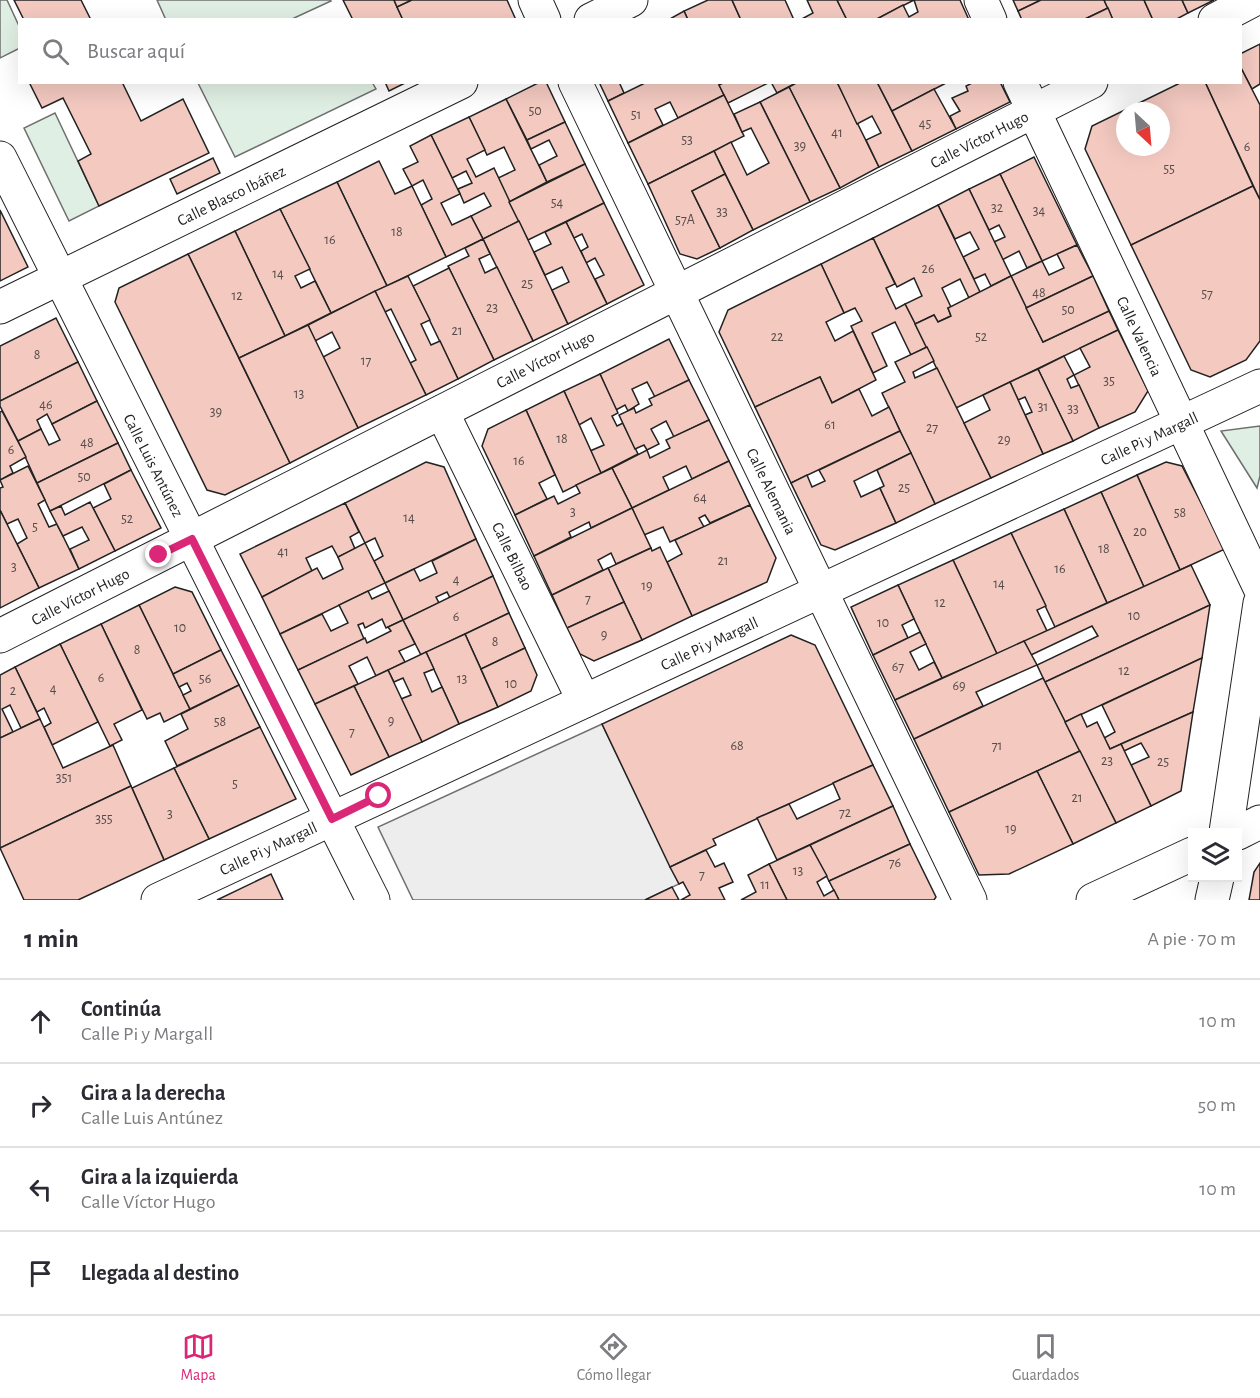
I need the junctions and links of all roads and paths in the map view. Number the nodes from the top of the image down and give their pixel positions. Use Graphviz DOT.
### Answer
graph roads {
  1 [pos="535,0"];
  2 [pos="631,0"];
  3 [pos="981,0"];
  4 [pos="1253,0"];
  5 [pos="543,18"];
  6 [pos="595,18"];
  7 [pos="989,18"];
  8 [pos="1219,18"];
  9 [pos="457,84"];
  10 [pos="576,84"];
  11 [pos="1082,84"];
  12 [pos="1027,97"];
  13 [pos="0,158"];
  14 [pos="60,278"];
  15 [pos="676,293"];
  16 [pos="0,307"];
  17 [pos="1260,386"];
  18 [pos="442,412"];
  19 [pos="1181,423"];
  20 [pos="192,539"];
  21 [pos="1260,588"];
  22 [pos="820,591"];
  23 [pos="1260,603"];
  24 [pos="0,636"];
  25 [pos="584,701"];
  26 [pos="1253,708"];
  27 [pos="332,819"];
  28 [pos="1260,822"];
  29 [pos="1228,828"];
  30 [pos="1242,831"];
  31 [pos="1188,856"];
  32 [pos="1216,882"];
  33 [pos="158,900"];
  34 [pos="373,900"];
  35 [pos="970,900"];
  36 [pos="1093,900"];
  37 [pos="1212,900"];
  1 -- 5 [label="street"];
  2 -- 6 [label="street"];
  3 -- 7 [label="street"];
  4 -- 8 [label="street"];
  9 -- 14 [label="street, Calle Blasco Ibáñez"];
  10 -- 15 [label="street, Calle Alemania"];
  11 -- 12 [label="street, Calle Víctor Hugo"];
  12 -- 15 [label="street, Calle Víctor Hugo"];
  12 -- 19 [label="street, Calle Valencia"];
  13 -- 14 [label="street, Calle Luis Antúnez"];
  14 -- 16 [label="street, Calle Blasco Ibáñez"];
  14 -- 20 [label="street, Calle Luis Antúnez"];
  15 -- 18 [label="street, Calle Víctor Hugo"];
  15 -- 22 [label="street, Calle Alemania"];
  17 -- 19 [label="street, Calle Pi y Margall"];
  18 -- 20 [label="street, Calle Víctor Hugo"];
  18 -- 25 [label="street, Calle Bilbao"];
  19 -- 21 [label="street, Calle Valencia"];
  19 -- 22 [label="street, Calle Pi y Margall"];
  20 -- 24 [label="street, Calle Víctor Hugo"];
  20 -- 27 [label="street, Calle Luis Antúnez"];
  22 -- 25 [label="street, Calle Pi y Margall"];
  22 -- 35 [label="street, Calle Alemania"];
  23 -- 26 [label="street"];
  25 -- 27 [label="street, Calle Pi y Margall"];
  26 -- 29 [label="street"];
  27 -- 33 [label="street, Calle Pi y Margall"];
  27 -- 34 [label="street, Calle Luis Antúnez"];
  28 -- 30 [label="street"];
  31 -- 36 [label="street"];
  32 -- 37 [label="street"];
}
